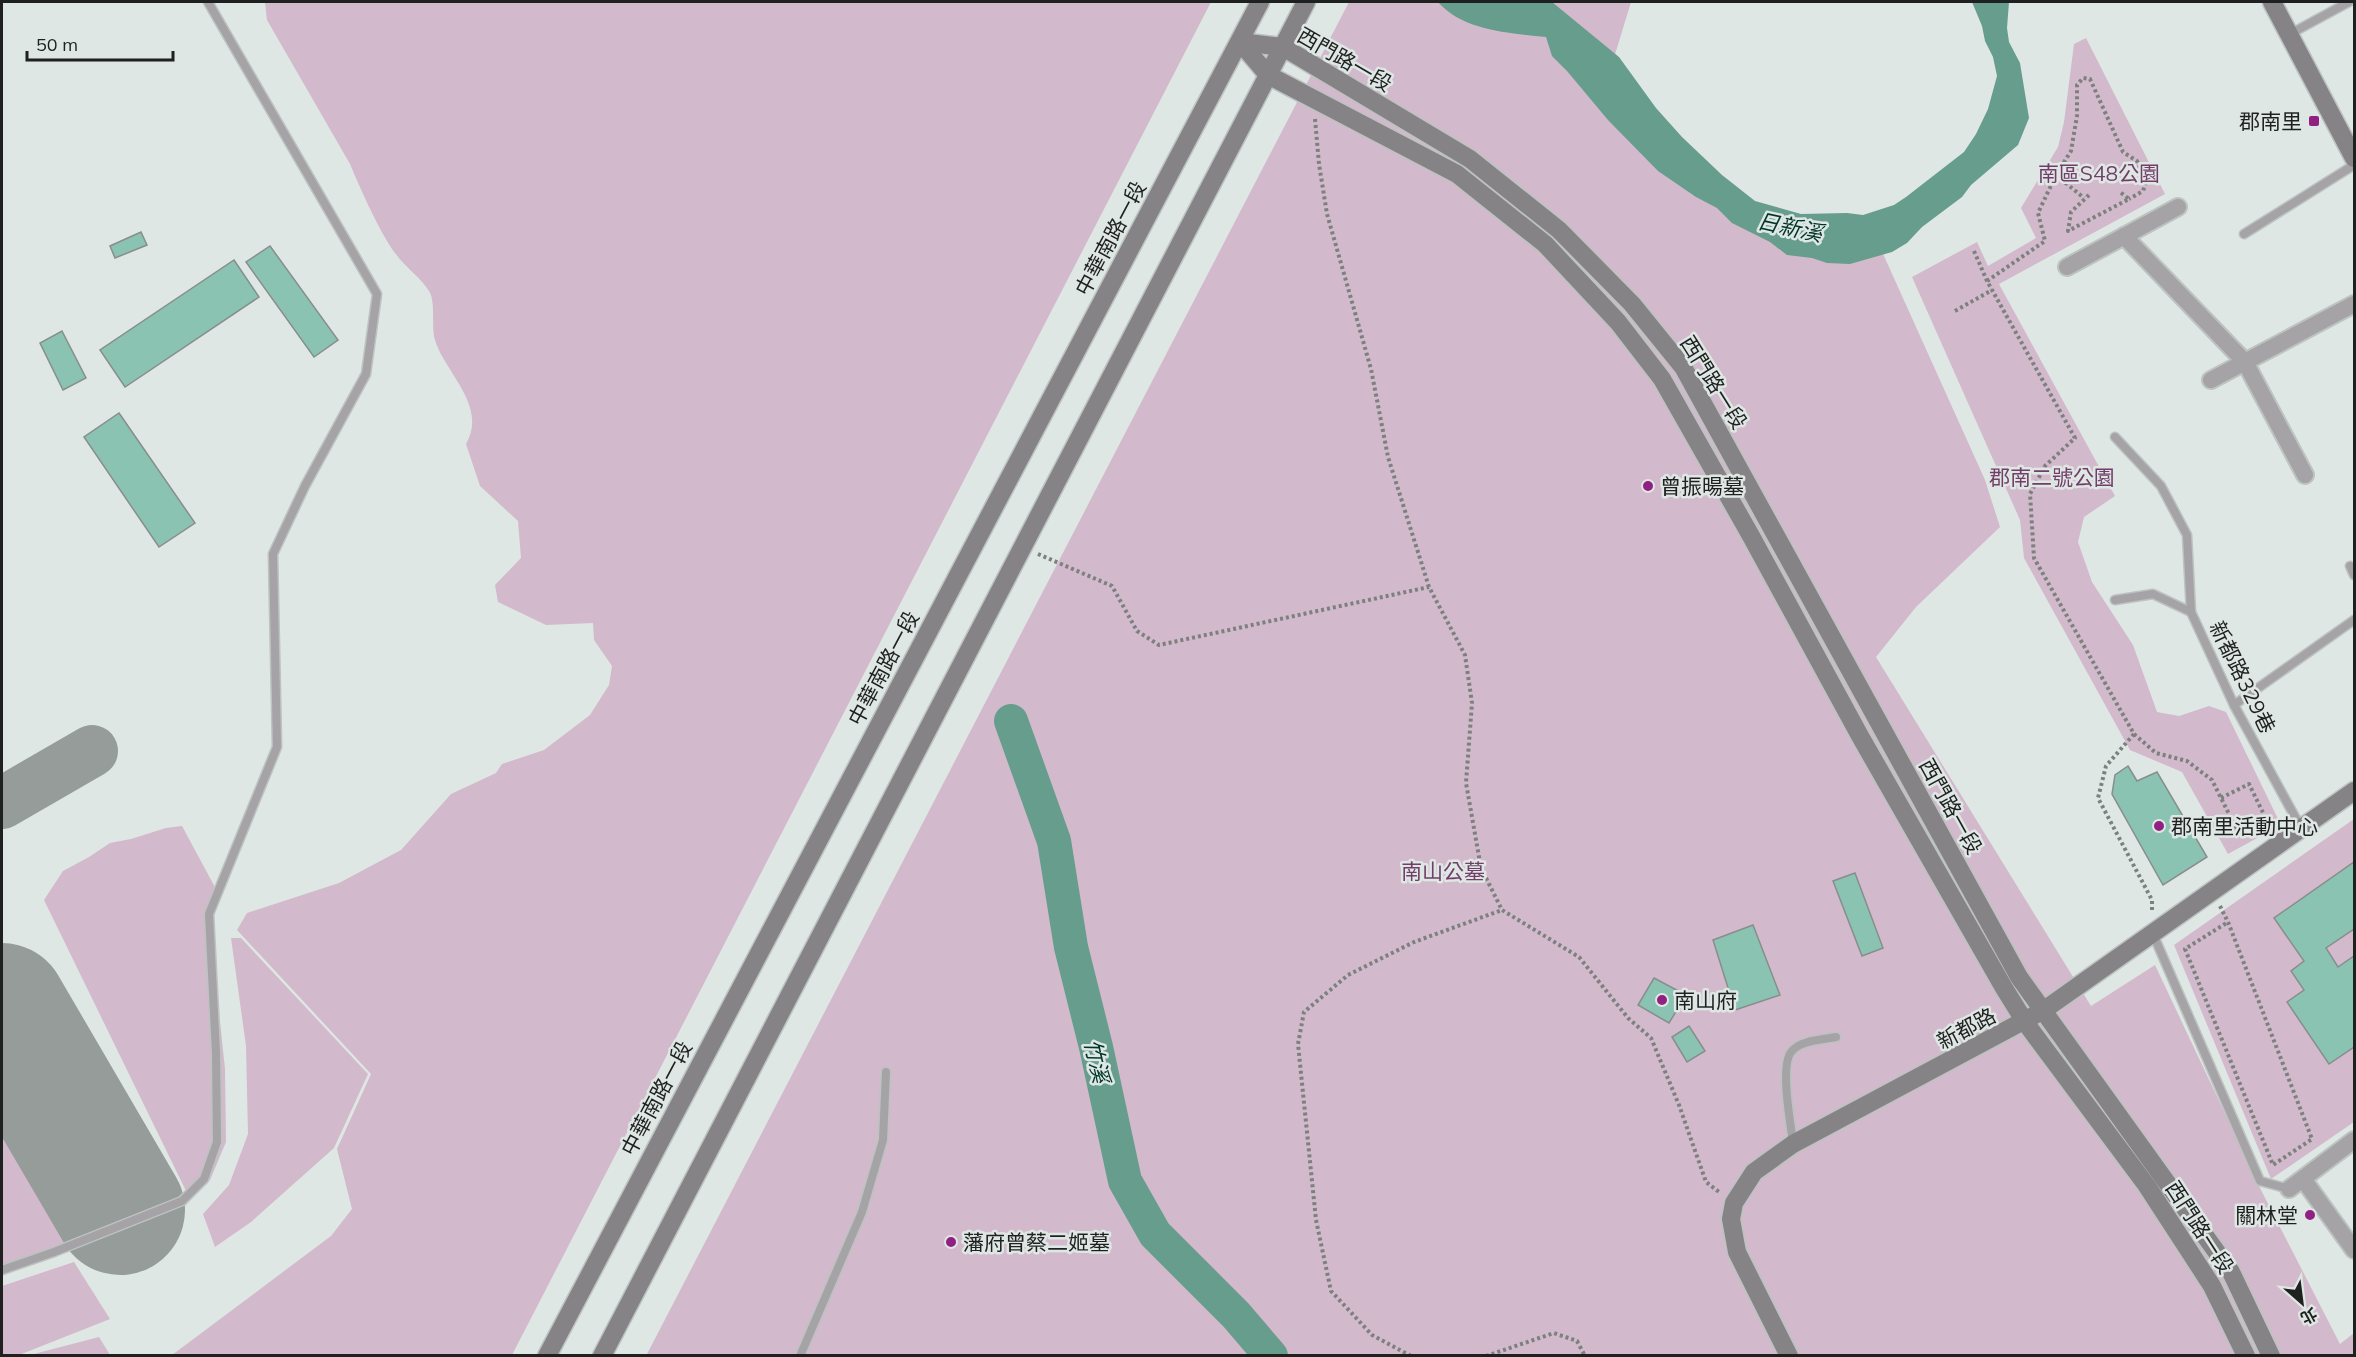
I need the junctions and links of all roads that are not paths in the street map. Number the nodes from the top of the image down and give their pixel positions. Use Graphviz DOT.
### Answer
graph roads {
  1 [pos="208,2"];
  2 [pos="1260,2"];
  3 [pos="1306,2"];
  4 [pos="2272,2"];
  5 [pos="2349,2"];
  6 [pos="2289,34"];
  7 [pos="1240,42"];
  8 [pos="1282,47"];
  9 [pos="1268,75"];
  10 [pos="2350,139"];
  11 [pos="2355,158"];
  12 [pos="2355,165"];
  13 [pos="2178,207"];
  14 [pos="2244,234"];
  15 [pos="2124,236"];
  16 [pos="2067,267"];
  17 [pos="2355,304"];
  18 [pos="2245,362"];
  19 [pos="2211,380"];
  20 [pos="2115,437"];
  21 [pos="2305,475"];
  22 [pos="2115,600"];
  23 [pos="2191,612"];
  24 [pos="2355,620"];
  25 [pos="2234,705"];
  26 [pos="2355,791"];
  27 [pos="2301,828"];
  28 [pos="2152,933"];
  29 [pos="2044,1010"];
  30 [pos="2025,1022"];
  31 [pos="1836,1037"];
  32 [pos="886,1072"];
  33 [pos="2355,1140"];
  34 [pos="1793,1144"];
  35 [pos="2303,1179"];
  36 [pos="2289,1190"];
  37 [pos="2355,1250"];
  38 [pos="2,1270"];
  39 [pos="547,1356"];
  40 [pos="602,1356"];
  41 [pos="800,1356"];
  42 [pos="1789,1356"];
  43 [pos="2246,1356"];
  44 [pos="2271,1356"];
  1 -- 38 [label="lane"];
  2 -- 7 [label="street, 中華南路一段"];
  3 -- 8 [label="street"];
  4 -- 6 [label="street"];
  5 -- 6 [label="lane"];
  6 -- 10 [label="street"];
  7 -- 8 [label="street, 西門路一段"];
  7 -- 9 [label="street, 西門路一段"];
  7 -- 39 [label="street, 中華南路一段"];
  8 -- 9 [label="street"];
  8 -- 29 [label="street, 西門路一段"];
  9 -- 30 [label="street, 西門路一段"];
  9 -- 40 [label="street"];
  10 -- 11 [label="street"];
  12 -- 14 [label="lane"];
  13 -- 15 [label="street"];
  15 -- 16 [label="street"];
  15 -- 18 [label="street"];
  17 -- 18 [label="street"];
  18 -- 19 [label="street"];
  18 -- 21 [label="street"];
  20 -- 23 [label="lane"];
  22 -- 23 [label="lane, 新都路329巷"];
  23 -- 25 [label="lane, 新都路329巷"];
  24 -- 25 [label="lane"];
  25 -- 27 [label="lane, 新都路329巷"];
  26 -- 27 [label="street, 新都路"];
  27 -- 28 [label="street, 新都路"];
  28 -- 29 [label="street, 新都路"];
  28 -- 36 [label="lane"];
  29 -- 30 [label="street, 新都路"];
  29 -- 44 [label="street, 西門路一段"];
  30 -- 34 [label="street, 新都路"];
  30 -- 43 [label="street, 西門路一段"];
  31 -- 34 [label="lane"];
  32 -- 41 [label="lane"];
  33 -- 35 [label="street"];
  34 -- 42 [label="street, 新都路"];
  35 -- 36 [label="street"];
  35 -- 37 [label="street"];
}
